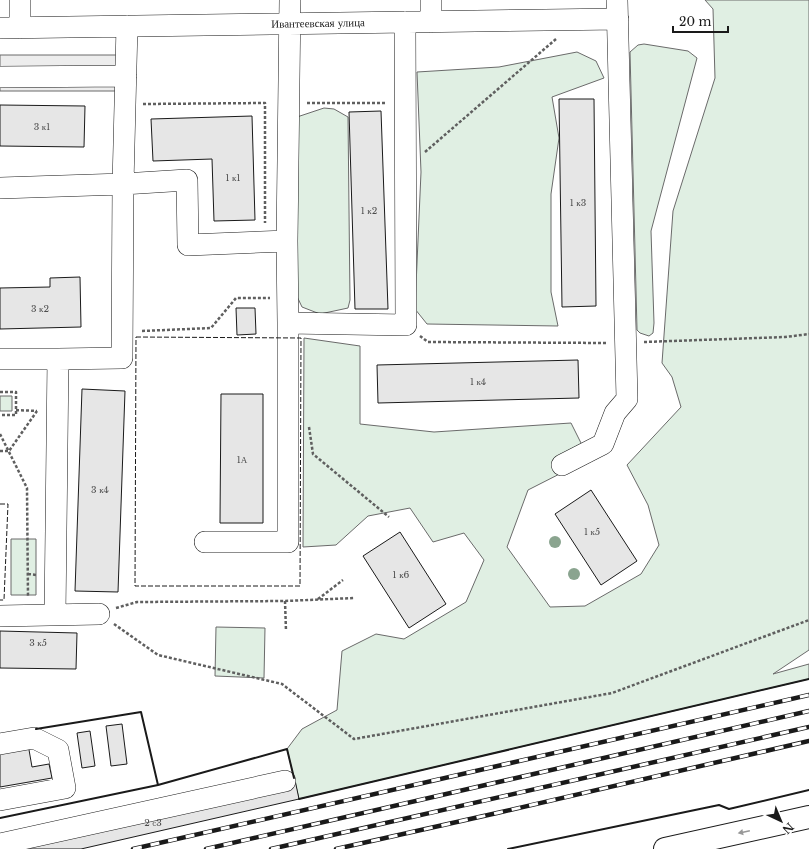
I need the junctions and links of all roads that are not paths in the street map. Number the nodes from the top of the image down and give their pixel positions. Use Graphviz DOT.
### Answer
graph roads {
  1 [pos="20,0"];
  2 [pos="290,0"];
  3 [pos="431,0"];
  4 [pos="618,9"];
  5 [pos="405,22"];
  6 [pos="432,22"];
  7 [pos="290,24"];
  8 [pos="127,26"];
  9 [pos="10,28"];
  10 [pos="126,76"];
  11 [pos="0,77"];
  12 [pos="123,184"];
  13 [pos="0,188"];
  14 [pos="287,241"];
  15 [pos="288,323"];
  16 [pos="0,359"];
  17 [pos="58,359"];
  18 [pos="562,464"];
  19 [pos="205,542"];
  20 [pos="99,614"];
  21 [pos="55,615"];
  22 [pos="0,616"];
  23 [pos="0,744"];
  24 [pos="285,781"];
  25 [pos="0,800"];
  26 [pos="809,817"];
  27 [pos="0,844"];
  28 [pos="665,849"];
  1 -- 9 [label="street"];
  2 -- 7 [label="street"];
  3 -- 6 [label="street"];
  4 -- 6 [label="street, Ивантеевская улица"];
  4 -- 18 [label="street"];
  5 -- 6 [label="street, Ивантеевская улица"];
  5 -- 7 [label="street, Ивантеевская улица"];
  5 -- 15 [label="street"];
  7 -- 8 [label="street, Ивантеевская улица"];
  7 -- 14 [label="street"];
  8 -- 9 [label="street, Ивантеевская улица"];
  8 -- 10 [label="street"];
  10 -- 11 [label="street"];
  10 -- 12 [label="street"];
  12 -- 13 [label="street"];
  12 -- 14 [label="street"];
  12 -- 17 [label="street"];
  14 -- 15 [label="street"];
  15 -- 19 [label="street"];
  16 -- 17 [label="street"];
  17 -- 21 [label="street"];
  20 -- 21 [label="street"];
  21 -- 22 [label="street"];
  23 -- 25 [label="street"];
  24 -- 27 [label="street"];
  26 -- 28 [label="main road, one-way"];
}
